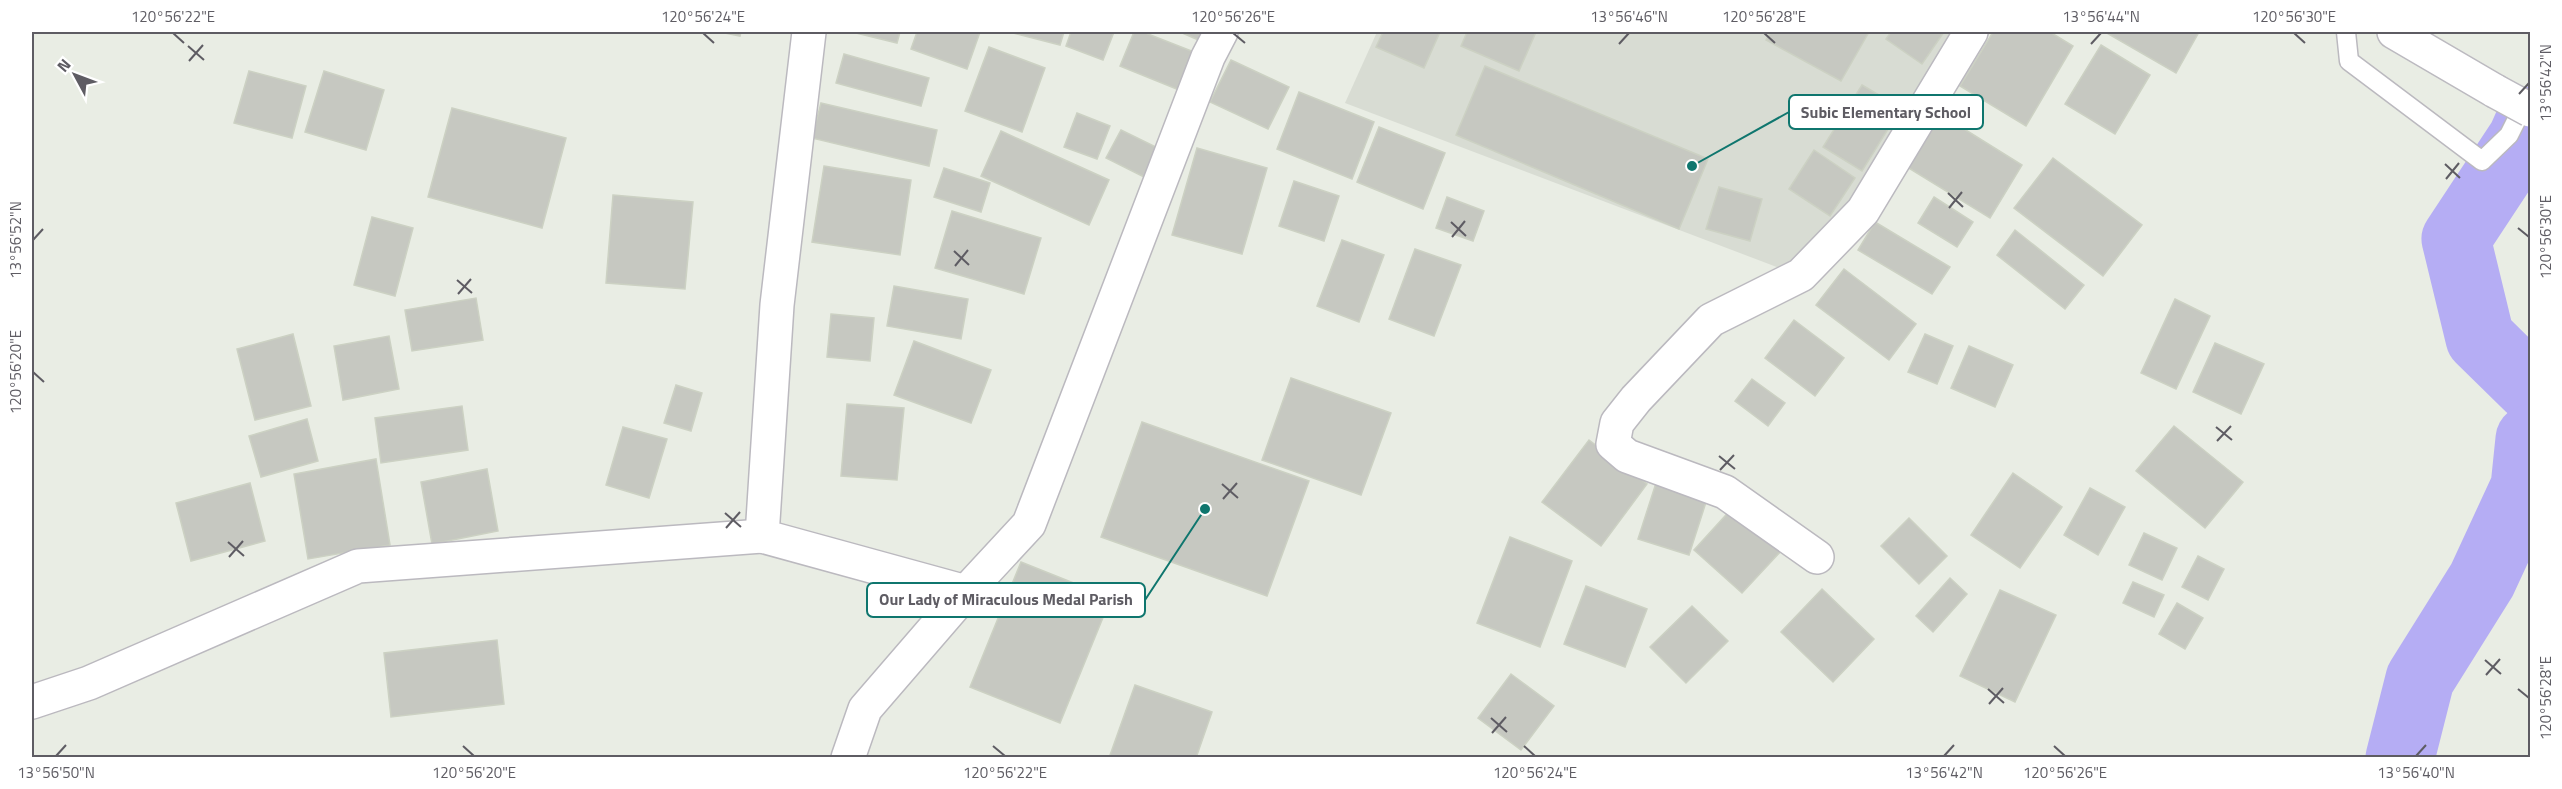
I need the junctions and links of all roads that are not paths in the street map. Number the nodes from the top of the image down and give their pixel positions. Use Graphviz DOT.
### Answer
graph roads {
  1 [pos="809,32"];
  2 [pos="1221,32"];
  3 [pos="1971,32"];
  4 [pos="2346,32"];
  5 [pos="2394,32"];
  6 [pos="2530,92"];
  7 [pos="2530,110"];
  8 [pos="762,537"];
  9 [pos="1817,557"];
  10 [pos="966,592"];
  11 [pos="32,702"];
  12 [pos="848,758"];
  1 -- 8 [label="street"];
  2 -- 10 [label="street"];
  3 -- 9 [label="street"];
  4 -- 6 [label="lane"];
  5 -- 7 [label="street, bridge"];
  8 -- 10 [label="street"];
  8 -- 11 [label="street"];
  10 -- 12 [label="street"];
}
